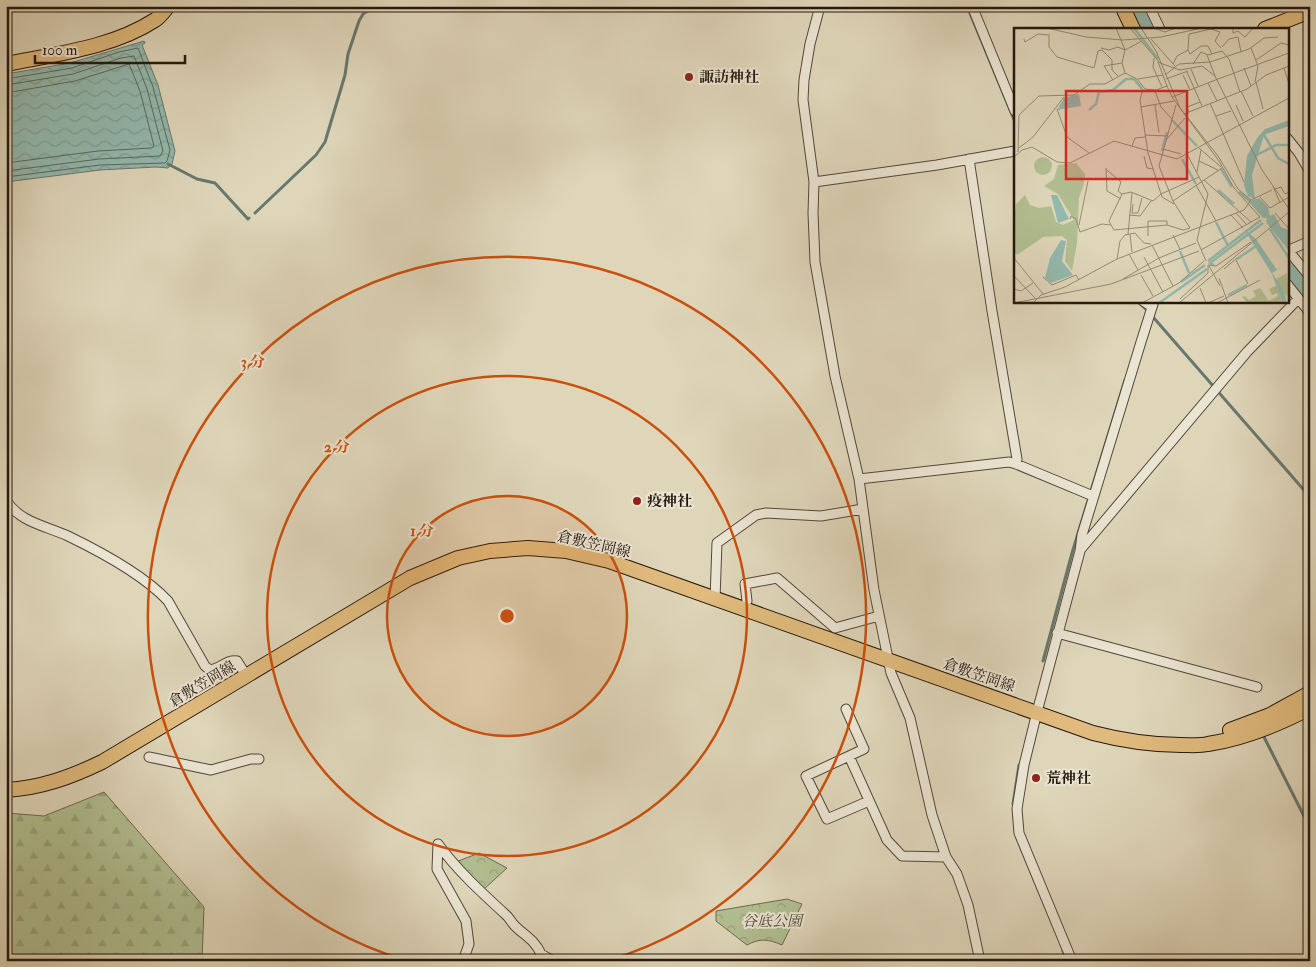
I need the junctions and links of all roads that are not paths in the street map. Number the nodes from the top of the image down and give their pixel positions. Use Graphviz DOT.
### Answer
graph roads {
  1 [pos="168,6"];
  2 [pos="820,6"];
  3 [pos="972,6"];
  4 [pos="1122,6"];
  5 [pos="1149,6"];
  6 [pos="1310,11"];
  7 [pos="1133,28"];
  8 [pos="1160,28"];
  9 [pos="1268,28"];
  10 [pos="6,64"];
  11 [pos="1014,109"];
  12 [pos="1288,139"];
  13 [pos="1014,150"];
  14 [pos="969,159"];
  15 [pos="1310,172"];
  16 [pos="814,182"];
  17 [pos="1310,241"];
  18 [pos="1288,250"];
  19 [pos="1310,277"];
  20 [pos="1288,285"];
  21 [pos="1298,299"];
  22 [pos="1153,304"];
  23 [pos="1310,313"];
  24 [pos="6,440"];
  25 [pos="6,459"];
  26 [pos="1016,464"];
  27 [pos="859,479"];
  28 [pos="1090,494"];
  29 [pos="6,500"];
  30 [pos="863,509"];
  31 [pos="1080,551"];
  32 [pos="715,599"];
  33 [pos="747,601"];
  34 [pos="879,616"];
  35 [pos="1057,633"];
  36 [pos="888,660"];
  37 [pos="247,677"];
  38 [pos="1257,687"];
  39 [pos="1310,693"];
  40 [pos="1310,708"];
  41 [pos="846,709"];
  42 [pos="1036,712"];
  43 [pos="1176,745"];
  44 [pos="849,756"];
  45 [pos="149,757"];
  46 [pos="259,759"];
  47 [pos="6,790"];
  48 [pos="869,800"];
  49 [pos="946,857"];
  50 [pos="463,961"];
  51 [pos="553,961"];
  52 [pos="980,961"];
  53 [pos="1072,961"];
  1 -- 10 [label="main road"];
  2 -- 16 [label="street"];
  3 -- 11 [label="street"];
  4 -- 7 [label="main road"];
  5 -- 8 [label="street"];
  6 -- 9 [label="main road"];
  12 -- 15 [label="street"];
  13 -- 14 [label="street"];
  14 -- 16 [label="street"];
  14 -- 26 [label="street"];
  16 -- 27 [label="street"];
  17 -- 18 [label="street"];
  18 -- 19 [label="street"];
  20 -- 21 [label="street"];
  21 -- 23 [label="street"];
  21 -- 31 [label="street"];
  22 -- 28 [label="street"];
  24 -- 25 [label="street"];
  26 -- 27 [label="street"];
  26 -- 28 [label="street"];
  27 -- 30 [label="street"];
  28 -- 31 [label="street"];
  29 -- 37 [label="street"];
  30 -- 32 [label="street"];
  30 -- 34 [label="street"];
  31 -- 35 [label="street"];
  32 -- 36 [label="main road, 倉敷笠岡線"];
  32 -- 37 [label="main road, 倉敷笠岡線"];
  33 -- 34 [label="street"];
  34 -- 36 [label="street"];
  35 -- 38 [label="street"];
  35 -- 42 [label="street"];
  36 -- 42 [label="main road, 倉敷笠岡線"];
  36 -- 49 [label="street"];
  37 -- 47 [label="main road, 倉敷笠岡線"];
  39 -- 43 [label="main road, 倉敷笠岡線"];
  40 -- 43 [label="main road, 倉敷笠岡線"];
  41 -- 44 [label="street"];
  42 -- 43 [label="main road, 倉敷笠岡線"];
  42 -- 53 [label="street"];
  44 -- 48 [label="street"];
  44 -- 48 [label="street"];
  45 -- 46 [label="street"];
  48 -- 49 [label="street"];
  49 -- 52 [label="street"];
  50 -- 51 [label="street"];
}
